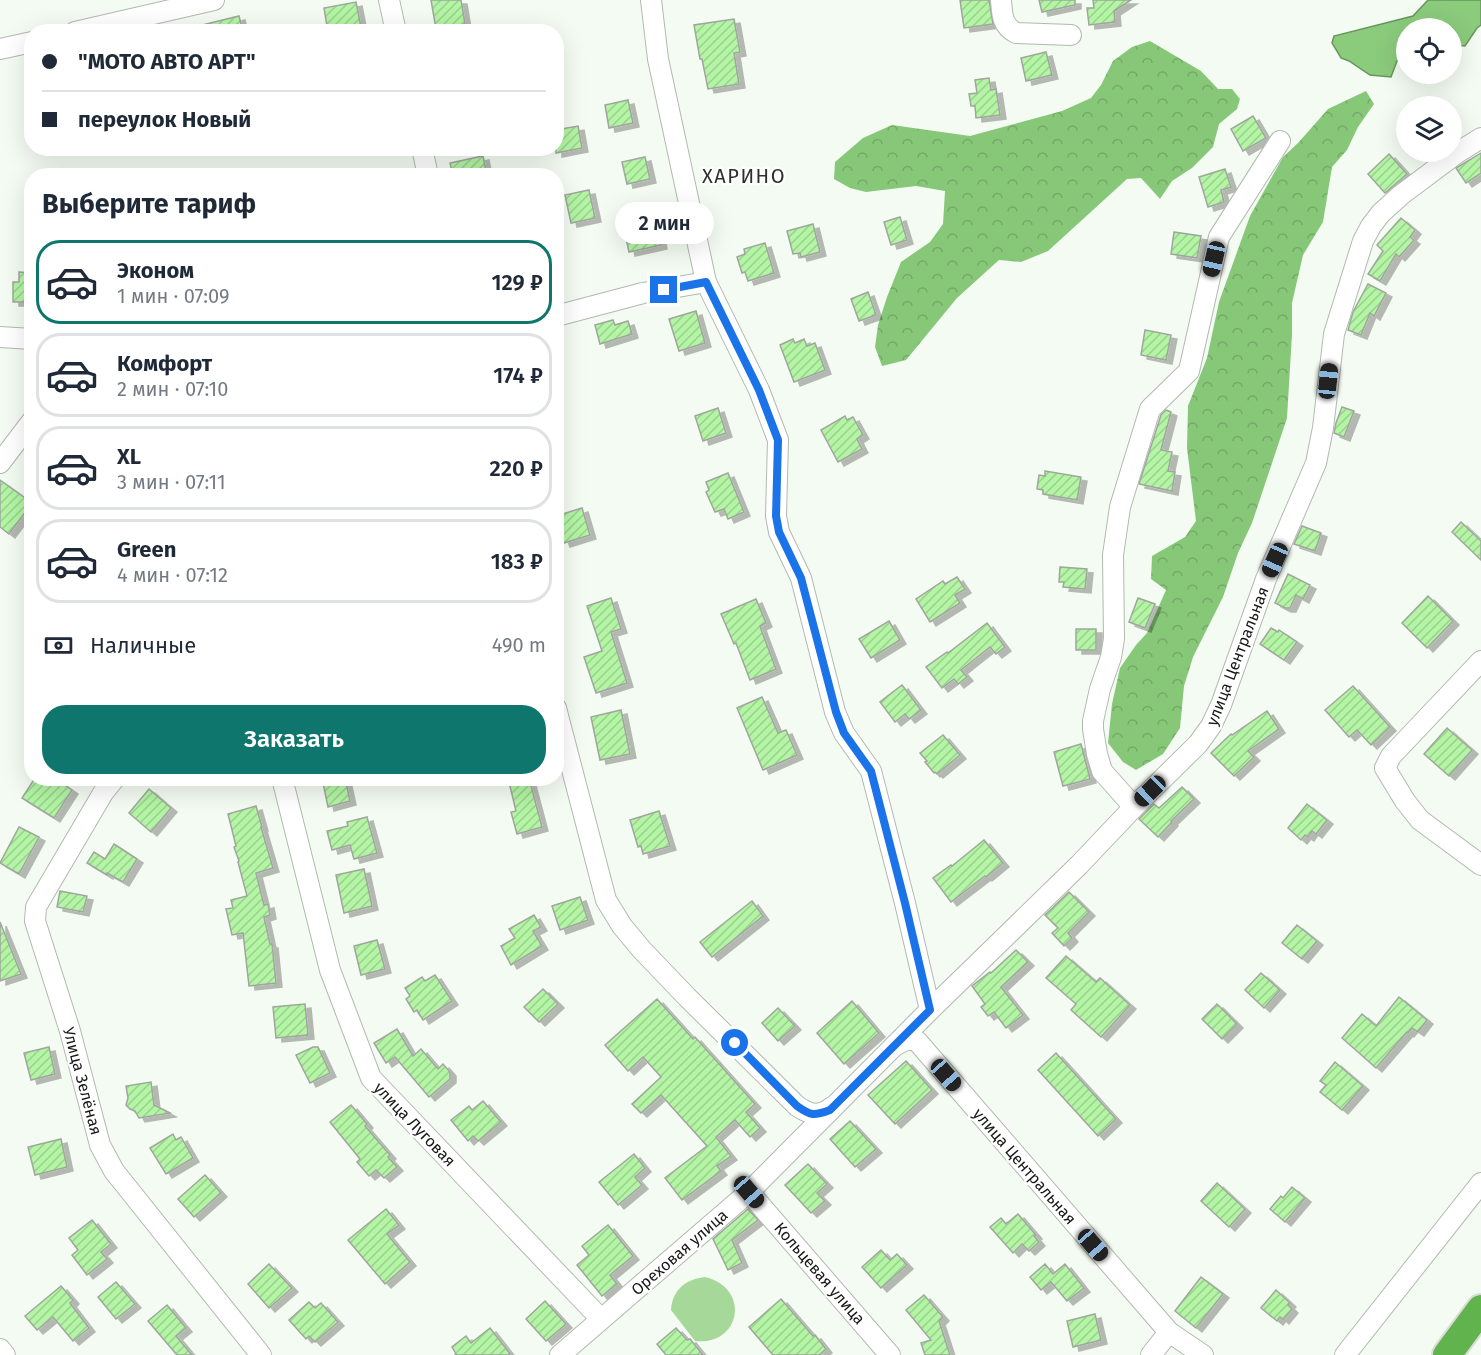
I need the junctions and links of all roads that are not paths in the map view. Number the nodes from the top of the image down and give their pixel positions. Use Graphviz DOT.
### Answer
graph roads {
  1 [pos="214,0"];
  2 [pos="389,0"];
  3 [pos="651,0"];
  4 [pos="1001,0"];
  5 [pos="110,24"];
  6 [pos="394,24"];
  7 [pos="1071,35"];
  8 [pos="24,44"];
  9 [pos="0,50"];
  10 [pos="1481,138"];
  11 [pos="1280,141"];
  12 [pos="706,282"];
  13 [pos="564,314"];
  14 [pos="0,337"];
  15 [pos="24,338"];
  16 [pos="24,432"];
  17 [pos="0,463"];
  18 [pos="1481,661"];
  19 [pos="564,739"];
  20 [pos="109,786"];
  21 [pos="284,786"];
  22 [pos="1134,807"];
  23 [pos="1481,865"];
  24 [pos="930,1010"];
  25 [pos="896,1044"];
  26 [pos="830,1110"];
  27 [pos="1481,1183"];
  28 [pos="749,1192"];
  29 [pos="1481,1309"];
  30 [pos="601,1319"];
  31 [pos="1169,1332"];
  32 [pos="0,1348"];
  33 [pos="5,1355"];
  34 [pos="261,1355"];
  35 [pos="560,1355"];
  36 [pos="890,1355"];
  37 [pos="1151,1355"];
  38 [pos="1203,1355"];
  39 [pos="1345,1355"];
  40 [pos="1447,1355"];
  1 -- 5 [label="street"];
  2 -- 6 [label="street"];
  3 -- 12 [label="street"];
  4 -- 7 [label="street"];
  8 -- 9 [label="street"];
  10 -- 22 [label="street, улица Центральная"];
  11 -- 22 [label="street"];
  12 -- 13 [label="street"];
  12 -- 24 [label="street"];
  14 -- 15 [label="street"];
  16 -- 17 [label="street"];
  18 -- 23 [label="street"];
  19 -- 26 [label="street"];
  20 -- 34 [label="street, Улица Зелёная"];
  21 -- 30 [label="street, улица Луговая"];
  22 -- 24 [label="street, улица Центральная"];
  24 -- 25 [label="street, улица Центральная"];
  25 -- 26 [label="street, Ореховая улица"];
  25 -- 31 [label="street, улица Центральная"];
  26 -- 28 [label="street, Ореховая улица"];
  27 -- 39 [label="street"];
  28 -- 30 [label="street, Ореховая улица"];
  28 -- 36 [label="street, Кольцевая улица"];
  29 -- 40 [label="highway"];
  30 -- 35 [label="street, Ореховая улица"];
  31 -- 37 [label="street"];
  31 -- 38 [label="street, улица Центральная"];
  32 -- 33 [label="street"];
}
